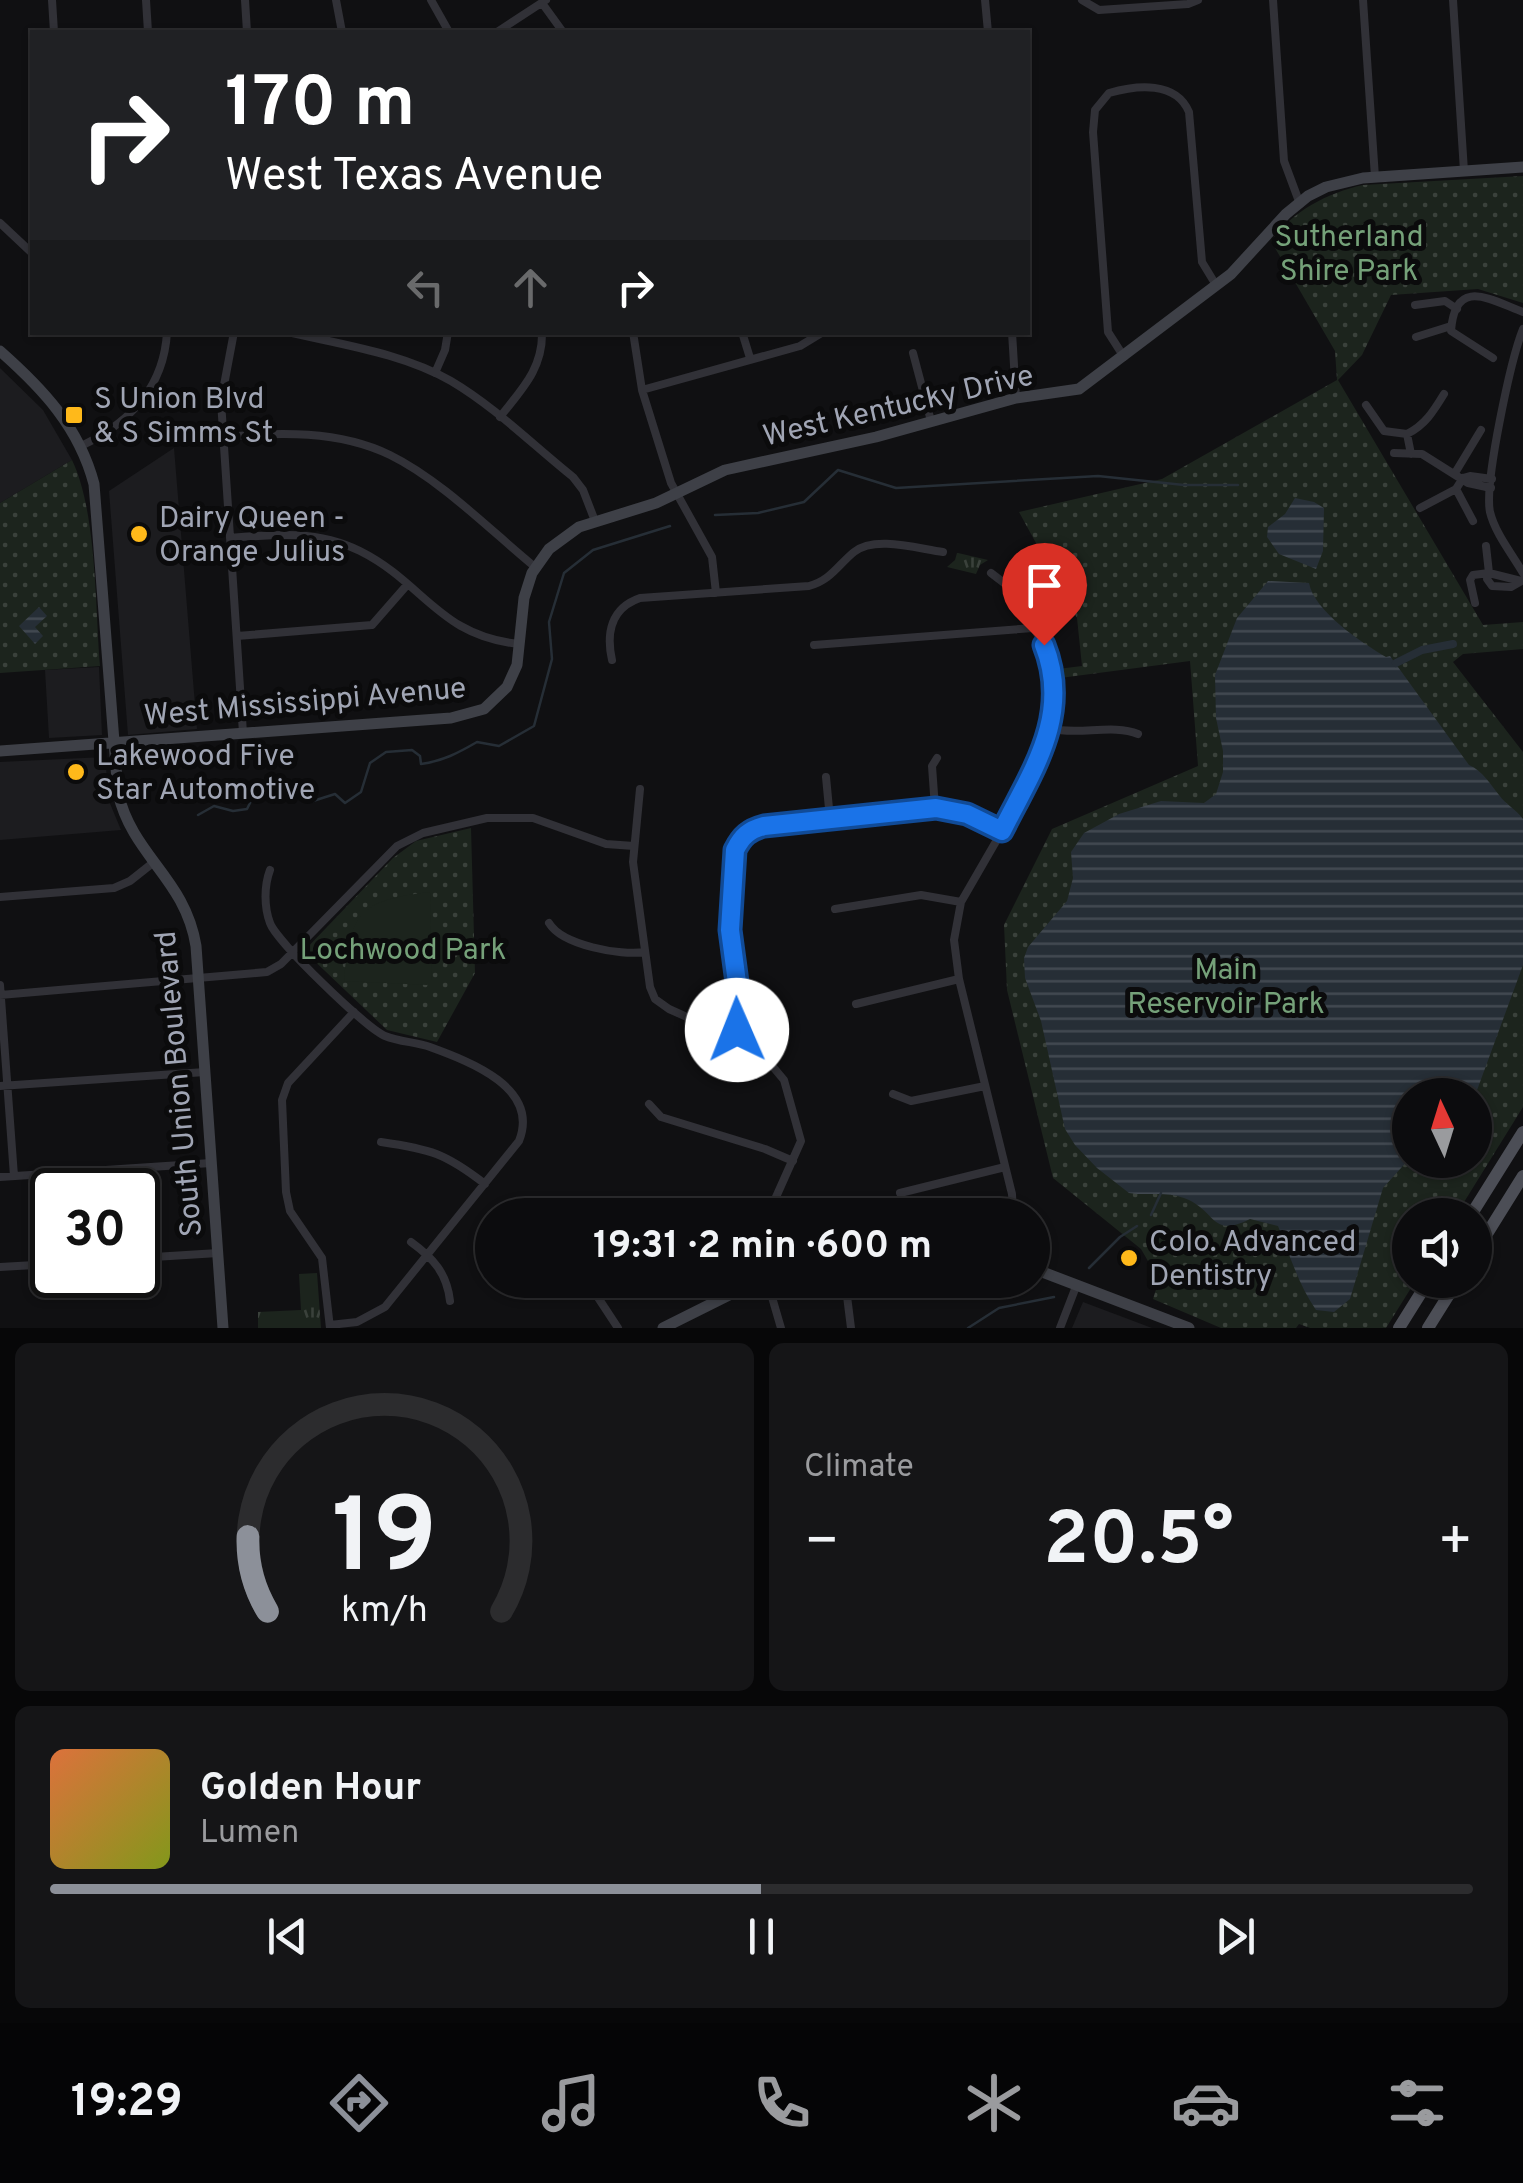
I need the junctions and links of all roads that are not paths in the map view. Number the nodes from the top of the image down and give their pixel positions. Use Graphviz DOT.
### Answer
graph roads {
  1 [pos="52,0"];
  2 [pos="146,0"];
  3 [pos="245,0"];
  4 [pos="336,0"];
  5 [pos="431,0"];
  6 [pos="985,0"];
  7 [pos="1082,0"];
  8 [pos="1198,0"];
  9 [pos="1273,0"];
  10 [pos="1363,0"];
  11 [pos="1453,0"];
  12 [pos="544,1"];
  13 [pos="54,30"];
  14 [pos="148,30"];
  15 [pos="248,30"];
  16 [pos="342,30"];
  17 [pos="447,30"];
  18 [pos="501,30"];
  19 [pos="561,30"];
  20 [pos="988,30"];
  21 [pos="1523,167"];
  22 [pos="1464,171"];
  23 [pos="1376,178"];
  24 [pos="1300,204"];
  25 [pos="0,222"];
  26 [pos="30,251"];
  27 [pos="1216,286"];
  28 [pos="1416,305"];
  29 [pos="1457,309"];
  30 [pos="1523,312"];
  31 [pos="1451,326"];
  32 [pos="1523,329"];
  33 [pos="167,335"];
  34 [pos="233,335"];
  35 [pos="301,335"];
  36 [pos="346,335"];
  37 [pos="448,335"];
  38 [pos="542,335"];
  39 [pos="633,335"];
  40 [pos="743,335"];
  41 [pos="817,335"];
  42 [pos="1012,335"];
  43 [pos="1416,337"];
  44 [pos="344,345"];
  45 [pos="0,351"];
  46 [pos="913,353"];
  47 [pos="1124,357"];
  48 [pos="750,358"];
  49 [pos="1492,358"];
  50 [pos="435,373"];
  51 [pos="642,390"];
  52 [pos="1444,394"];
  53 [pos="1016,398"];
  54 [pos="1366,405"];
  55 [pos="500,417"];
  56 [pos="931,421"];
  57 [pos="1481,430"];
  58 [pos="1407,434"];
  59 [pos="224,437"];
  60 [pos="80,446"];
  61 [pos="1394,453"];
  62 [pos="1411,454"];
  63 [pos="1459,476"];
  64 [pos="1491,484"];
  65 [pos="1456,489"];
  66 [pos="676,493"];
  67 [pos="1420,508"];
  68 [pos="595,521"];
  69 [pos="1473,521"];
  70 [pos="230,538"];
  71 [pos="1486,546"];
  72 [pos="943,552"];
  73 [pos="535,568"];
  74 [pos="1488,572"];
  75 [pos="992,573"];
  76 [pos="1523,578"];
  77 [pos="407,585"];
  78 [pos="716,593"];
  79 [pos="1475,603"];
  80 [pos="1034,628"];
  81 [pos="237,636"];
  82 [pos="519,644"];
  83 [pos="814,645"];
  84 [pos="612,660"];
  85 [pos="1051,730"];
  86 [pos="243,733"];
  87 [pos="1138,734"];
  88 [pos="114,743"];
  89 [pos="0,751"];
  90 [pos="937,758"];
  91 [pos="826,777"];
  92 [pos="640,789"];
  93 [pos="936,808"];
  94 [pos="830,819"];
  95 [pos="1002,831"];
  96 [pos="634,846"];
  97 [pos="154,862"];
  98 [pos="270,870"];
  99 [pos="0,897"];
  100 [pos="961,902"];
  101 [pos="835,909"];
  102 [pos="549,923"];
  103 [pos="292,952"];
  104 [pos="645,952"];
  105 [pos="959,979"];
  106 [pos="199,980"];
  107 [pos="0,985"];
  108 [pos="0,994"];
  109 [pos="856,1004"];
  110 [pos="354,1012"];
  111 [pos="734,1038"];
  112 [pos="205,1072"];
  113 [pos="4,1086"];
  114 [pos="986,1086"];
  115 [pos="893,1094"];
  116 [pos="649,1104"];
  117 [pos="1523,1132"];
  118 [pos="382,1142"];
  119 [pos="793,1161"];
  120 [pos="211,1163"];
  121 [pos="1005,1167"];
  122 [pos="14,1176"];
  123 [pos="1523,1176"];
  124 [pos="0,1177"];
  125 [pos="485,1184"];
  126 [pos="900,1193"];
  127 [pos="776,1198"];
  128 [pos="1010,1198"];
  129 [pos="1482,1198"];
  130 [pos="1492,1225"];
  131 [pos="410,1242"];
  132 [pos="218,1253"];
  133 [pos="427,1254"];
  134 [pos="160,1257"];
  135 [pos="30,1266"];
  136 [pos="0,1268"];
  137 [pos="1050,1274"];
  138 [pos="1077,1284"];
  139 [pos="598,1298"];
  140 [pos="726,1298"];
  141 [pos="775,1298"];
  142 [pos="847,1298"];
  143 [pos="1418,1298"];
  144 [pos="1447,1298"];
  145 [pos="450,1301"];
  146 [pos="330,1326"];
  147 [pos="222,1328"];
  148 [pos="618,1328"];
  149 [pos="664,1328"];
  150 [pos="781,1328"];
  151 [pos="851,1328"];
  152 [pos="1060,1328"];
  153 [pos="1190,1328"];
  154 [pos="1399,1328"];
  155 [pos="1428,1328"];
  1 -- 13 [label="street"];
  2 -- 14 [label="street"];
  3 -- 15 [label="street"];
  4 -- 16 [label="street"];
  5 -- 17 [label="street"];
  6 -- 20 [label="street"];
  7 -- 8 [label="street"];
  9 -- 24 [label="street"];
  10 -- 23 [label="street"];
  11 -- 22 [label="street"];
  12 -- 18 [label="street"];
  12 -- 19 [label="street"];
  21 -- 22 [label="street, West Kentucky Drive"];
  22 -- 23 [label="street, West Kentucky Drive"];
  23 -- 24 [label="street, West Kentucky Drive"];
  24 -- 27 [label="street, West Kentucky Drive"];
  25 -- 26 [label="street"];
  27 -- 47 [label="street, West Kentucky Drive"];
  27 -- 47 [label="street"];
  28 -- 29 [label="street"];
  29 -- 30 [label="street"];
  29 -- 31 [label="street"];
  31 -- 43 [label="street"];
  31 -- 49 [label="street"];
  32 -- 64 [label="street"];
  33 -- 60 [label="street"];
  34 -- 59 [label="street"];
  35 -- 44 [label="street"];
  36 -- 44 [label="street"];
  37 -- 50 [label="street"];
  38 -- 55 [label="street"];
  39 -- 51 [label="street"];
  40 -- 48 [label="street"];
  41 -- 48 [label="street"];
  42 -- 53 [label="street"];
  44 -- 50 [label="street"];
  45 -- 60 [label="street, South Union Boulevard"];
  46 -- 56 [label="street"];
  47 -- 53 [label="street, West Kentucky Drive"];
  48 -- 51 [label="street"];
  50 -- 55 [label="street"];
  51 -- 66 [label="street"];
  52 -- 58 [label="street"];
  53 -- 56 [label="street, West Kentucky Drive"];
  54 -- 58 [label="street"];
  55 -- 68 [label="street"];
  56 -- 66 [label="street, West Kentucky Drive"];
  57 -- 63 [label="street"];
  58 -- 62 [label="street"];
  59 -- 70 [label="street"];
  59 -- 73 [label="street"];
  60 -- 88 [label="street, South Union Boulevard"];
  61 -- 62 [label="street"];
  62 -- 63 [label="street"];
  63 -- 64 [label="street"];
  63 -- 65 [label="street"];
  64 -- 76 [label="street"];
  65 -- 67 [label="street"];
  65 -- 69 [label="street"];
  66 -- 68 [label="street, West Kentucky Drive"];
  66 -- 78 [label="street"];
  68 -- 73 [label="street, West Kentucky Drive"];
  70 -- 77 [label="street"];
  70 -- 81 [label="street"];
  71 -- 74 [label="street"];
  72 -- 78 [label="street"];
  73 -- 82 [label="street"];
  74 -- 76 [label="street"];
  74 -- 79 [label="street"];
  75 -- 80 [label="street"];
  77 -- 81 [label="street"];
  77 -- 82 [label="street"];
  78 -- 84 [label="street"];
  80 -- 83 [label="street"];
  80 -- 85 [label="street"];
  81 -- 86 [label="street"];
  82 -- 86 [label="street, West Mississippi Avenue"];
  85 -- 87 [label="street"];
  85 -- 95 [label="street"];
  86 -- 88 [label="street, West Mississippi Avenue"];
  88 -- 89 [label="street, West Mississippi Avenue"];
  88 -- 97 [label="street, South Union Boulevard"];
  90 -- 93 [label="street"];
  91 -- 94 [label="street"];
  92 -- 96 [label="street"];
  93 -- 94 [label="street"];
  93 -- 95 [label="street"];
  94 -- 111 [label="street"];
  95 -- 100 [label="street"];
  96 -- 103 [label="street"];
  96 -- 104 [label="street"];
  97 -- 99 [label="street"];
  97 -- 106 [label="street, South Union Boulevard"];
  98 -- 103 [label="street"];
  100 -- 101 [label="street"];
  100 -- 105 [label="street"];
  102 -- 104 [label="street"];
  103 -- 106 [label="street"];
  103 -- 110 [label="street"];
  104 -- 111 [label="street"];
  105 -- 109 [label="street"];
  105 -- 114 [label="street"];
  106 -- 108 [label="street"];
  106 -- 112 [label="street, South Union Boulevard"];
  107 -- 108 [label="street"];
  108 -- 113 [label="street"];
  110 -- 125 [label="street"];
  110 -- 146 [label="street"];
  111 -- 119 [label="street"];
  112 -- 113 [label="street"];
  112 -- 120 [label="street, South Union Boulevard"];
  113 -- 122 [label="street"];
  114 -- 115 [label="street"];
  114 -- 121 [label="street"];
  116 -- 119 [label="street"];
  117 -- 129 [label="main road"];
  118 -- 125 [label="street"];
  119 -- 127 [label="street"];
  120 -- 122 [label="street"];
  120 -- 132 [label="street, South Union Boulevard"];
  121 -- 126 [label="street"];
  121 -- 128 [label="street"];
  122 -- 124 [label="street"];
  123 -- 130 [label="main road"];
  125 -- 133 [label="street"];
  131 -- 133 [label="street"];
  132 -- 134 [label="street"];
  132 -- 147 [label="street, South Union Boulevard"];
  133 -- 145 [label="street"];
  133 -- 146 [label="street"];
  135 -- 136 [label="street"];
  137 -- 138 [label="street"];
  138 -- 152 [label="street"];
  138 -- 153 [label="street"];
  139 -- 148 [label="street"];
  140 -- 149 [label="street"];
  141 -- 150 [label="street"];
  142 -- 151 [label="street"];
  143 -- 154 [label="main road"];
  144 -- 155 [label="main road"];
}
